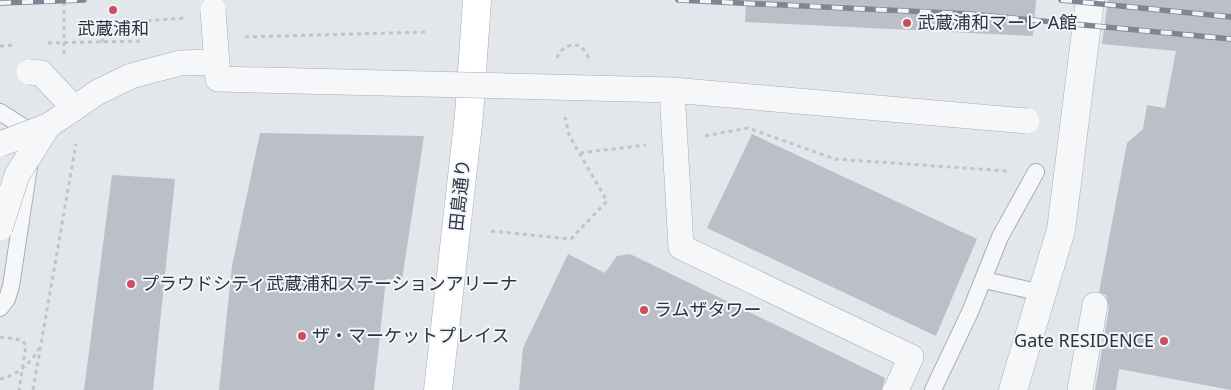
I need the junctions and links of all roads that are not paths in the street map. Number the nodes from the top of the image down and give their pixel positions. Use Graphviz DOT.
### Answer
graph roads {
  1 [pos="477,0"];
  2 [pos="1090,0"];
  3 [pos="213,10"];
  4 [pos="217,62"];
  5 [pos="29,72"];
  6 [pos="470,75"];
  7 [pos="672,90"];
  8 [pos="0,112"];
  9 [pos="63,114"];
  10 [pos="1027,121"];
  11 [pos="0,144"];
  12 [pos="31,159"];
  13 [pos="1036,172"];
  14 [pos="0,228"];
  15 [pos="984,280"];
  16 [pos="1042,294"];
  17 [pos="1095,305"];
  18 [pos="0,308"];
  19 [pos="438,390"];
  20 [pos="896,390"];
  21 [pos="933,390"];
  22 [pos="1013,390"];
  23 [pos="1080,390"];
  1 -- 6 [label="main road, 田島通り"];
  2 -- 16 [label="street"];
  3 -- 4 [label="street, bridge"];
  4 -- 7 [label="street, bridge"];
  4 -- 9 [label="street, bridge"];
  5 -- 9 [label="street, bridge"];
  6 -- 9 [label="street"];
  6 -- 19 [label="main road, 田島通り"];
  7 -- 10 [label="street, bridge"];
  7 -- 20 [label="street, bridge"];
  8 -- 12 [label="lane"];
  9 -- 11 [label="street, bridge"];
  9 -- 12 [label="lane"];
  9 -- 14 [label="street, bridge"];
  12 -- 18 [label="lane"];
  13 -- 15 [label="lane"];
  15 -- 16 [label="lane"];
  15 -- 21 [label="lane"];
  16 -- 22 [label="street"];
  17 -- 23 [label="street"];
}
